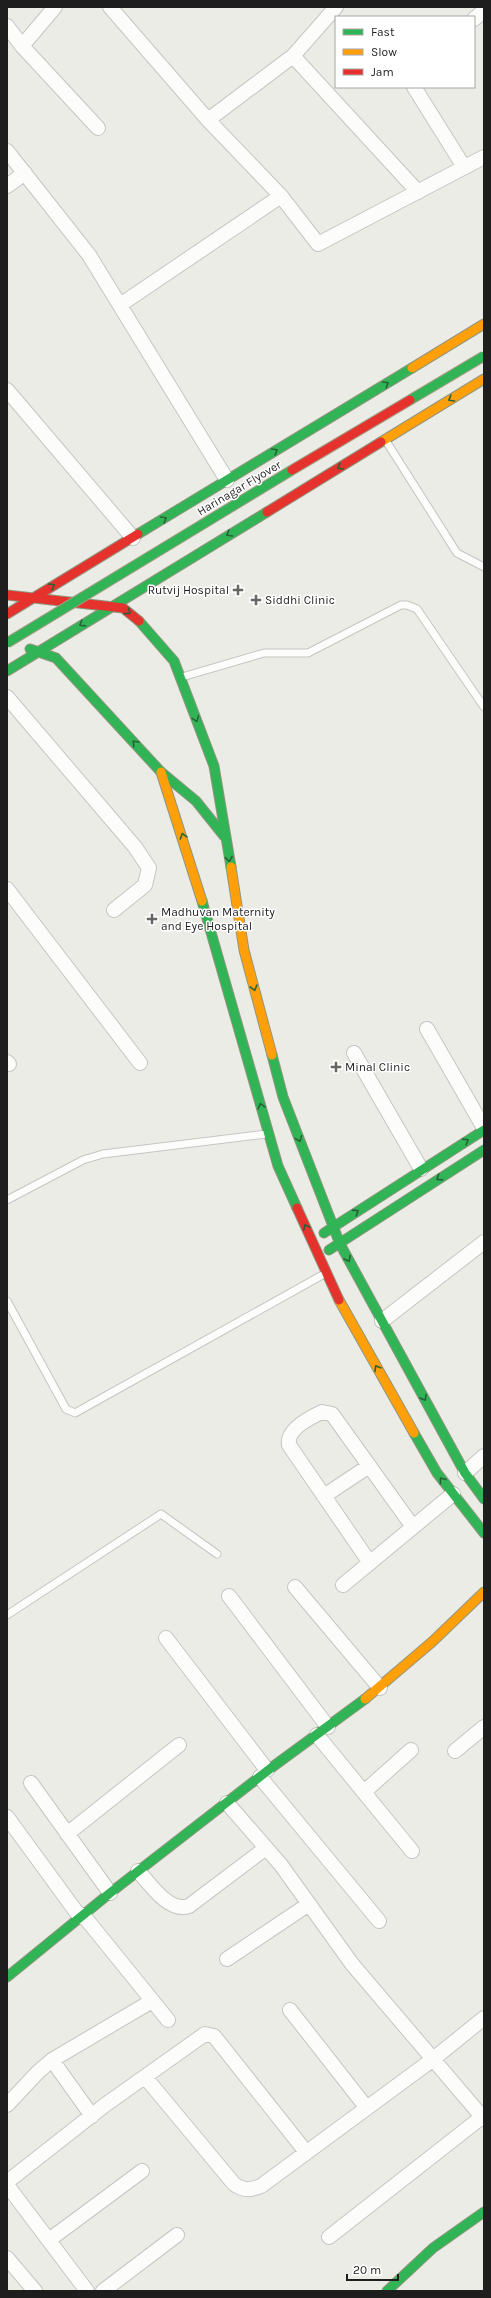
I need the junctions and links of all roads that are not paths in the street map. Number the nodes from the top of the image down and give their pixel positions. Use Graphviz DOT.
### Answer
graph roads {
  1 [pos="55,7"];
  2 [pos="110,7"];
  3 [pos="336,7"];
  4 [pos="484,11"];
  5 [pos="475,18"];
  6 [pos="7,26"];
  7 [pos="22,46"];
  8 [pos="293,56"];
  9 [pos="415,88"];
  10 [pos="208,120"];
  11 [pos="98,128"];
  12 [pos="7,151"];
  13 [pos="484,157"];
  14 [pos="464,167"];
  15 [pos="25,173"];
  16 [pos="7,186"];
  17 [pos="418,192"];
  18 [pos="281,196"];
  19 [pos="120,305"];
  20 [pos="484,324"];
  21 [pos="484,356"];
  22 [pos="484,379"];
  23 [pos="7,390"];
  24 [pos="384,439"];
  25 [pos="227,480"];
  26 [pos="133,538"];
  27 [pos="484,567"];
  28 [pos="7,595"];
  29 [pos="33,598"];
  30 [pos="110,606"];
  31 [pos="7,614"];
  32 [pos="7,642"];
  33 [pos="37,651"];
  34 [pos="7,671"];
  35 [pos="180,678"];
  36 [pos="7,697"];
  37 [pos="484,707"];
  38 [pos="161,772"];
  39 [pos="226,838"];
  40 [pos="7,889"];
  41 [pos="114,910"];
  42 [pos="427,1030"];
  43 [pos="354,1053"];
  44 [pos="140,1063"];
  45 [pos="484,1129"];
  46 [pos="268,1134"];
  47 [pos="484,1150"];
  48 [pos="421,1169"];
  49 [pos="7,1200"];
  50 [pos="334,1227"];
  51 [pos="312,1241"];
  52 [pos="484,1242"];
  53 [pos="340,1244"];
  54 [pos="318,1255"];
  55 [pos="326,1273"];
  56 [pos="7,1301"];
  57 [pos="382,1320"];
  58 [pos="484,1456"];
  59 [pos="369,1466"];
  60 [pos="465,1473"];
  61 [pos="453,1494"];
  62 [pos="324,1496"];
  63 [pos="484,1499"];
  64 [pos="413,1527"];
  65 [pos="484,1533"];
  66 [pos="217,1554"];
  67 [pos="370,1563"];
  68 [pos="343,1584"];
  69 [pos="295,1587"];
  70 [pos="484,1592"];
  71 [pos="228,1596"];
  72 [pos="7,1615"];
  73 [pos="166,1638"];
  74 [pos="380,1688"];
  75 [pos="484,1727"];
  76 [pos="323,1731"];
  77 [pos="179,1745"];
  78 [pos="411,1750"];
  79 [pos="455,1751"];
  80 [pos="263,1773"];
  81 [pos="31,1782"];
  82 [pos="364,1792"];
  83 [pos="227,1803"];
  84 [pos="7,1817"];
  85 [pos="67,1834"];
  86 [pos="266,1848"];
  87 [pos="412,1851"];
  88 [pos="138,1872"];
  89 [pos="110,1893"];
  90 [pos="309,1904"];
  91 [pos="81,1916"];
  92 [pos="380,1921"];
  93 [pos="227,1959"];
  94 [pos="7,1977"];
  95 [pos="152,2001"];
  96 [pos="290,2010"];
  97 [pos="484,2018"];
  98 [pos="168,2020"];
  99 [pos="52,2060"];
  100 [pos="432,2060"];
  101 [pos="145,2077"];
  102 [pos="7,2105"];
  103 [pos="366,2107"];
  104 [pos="482,2113"];
  105 [pos="92,2116"];
  106 [pos="306,2152"];
  107 [pos="142,2171"];
  108 [pos="7,2182"];
  109 [pos="7,2185"];
  110 [pos="484,2212"];
  111 [pos="177,2235"];
  112 [pos="329,2237"];
  113 [pos="49,2240"];
  114 [pos="7,2258"];
  115 [pos="34,2291"];
  116 [pos="87,2291"];
  117 [pos="103,2291"];
  118 [pos="387,2291"];
  1 -- 7 [label="street"];
  2 -- 10 [label="street"];
  3 -- 8 [label="street"];
  4 -- 5 [label="street"];
  6 -- 7 [label="street"];
  7 -- 11 [label="street"];
  8 -- 10 [label="street"];
  8 -- 17 [label="street"];
  9 -- 14 [label="street"];
  10 -- 18 [label="street"];
  12 -- 15 [label="street"];
  13 -- 14 [label="street"];
  14 -- 17 [label="street"];
  15 -- 16 [label="street"];
  15 -- 19 [label="street"];
  17 -- 18 [label="street"];
  18 -- 19 [label="street"];
  19 -- 25 [label="street"];
  25 -- 20 [label="street, one-way"];
  21 -- 32 [label="street, Harinagar Flyover, bridge"];
  22 -- 24 [label="street, one-way"];
  23 -- 26 [label="street"];
  24 -- 27 [label="lane"];
  24 -- 30 [label="street, one-way"];
  26 -- 25 [label="street, one-way"];
  29 -- 26 [label="street, one-way"];
  28 -- 29 [label="street"];
  29 -- 30 [label="street"];
  29 -- 31 [label="street"];
  30 -- 33 [label="street, one-way"];
  30 -- 35 [label="street, one-way"];
  32 -- 33 [label="street"];
  33 -- 34 [label="street"];
  38 -- 33 [label="street, one-way"];
  35 -- 37 [label="lane"];
  35 -- 39 [label="street, one-way"];
  36 -- 41 [label="street"];
  38 -- 39 [label="street"];
  46 -- 38 [label="street, one-way"];
  39 -- 50 [label="street, one-way"];
  40 -- 44 [label="street"];
  42 -- 45 [label="street"];
  43 -- 48 [label="street"];
  48 -- 45 [label="street, one-way"];
  46 -- 49 [label="lane"];
  51 -- 46 [label="street, one-way"];
  47 -- 53 [label="street, one-way"];
  50 -- 48 [label="street, one-way"];
  50 -- 51 [label="street"];
  50 -- 53 [label="street"];
  51 -- 54 [label="street"];
  52 -- 57 [label="street"];
  53 -- 54 [label="street"];
  53 -- 57 [label="street, one-way"];
  54 -- 55 [label="street"];
  55 -- 56 [label="lane"];
  61 -- 55 [label="street, one-way"];
  57 -- 60 [label="street, one-way"];
  58 -- 60 [label="street"];
  59 -- 62 [label="street"];
  59 -- 62 [label="street"];
  59 -- 64 [label="street"];
  60 -- 63 [label="street"];
  61 -- 64 [label="street"];
  61 -- 65 [label="street"];
  62 -- 67 [label="street"];
  64 -- 67 [label="street"];
  66 -- 72 [label="lane"];
  67 -- 68 [label="street"];
  69 -- 74 [label="street"];
  70 -- 74 [label="street"];
  71 -- 76 [label="street"];
  73 -- 80 [label="street"];
  74 -- 76 [label="street"];
  75 -- 79 [label="street"];
  76 -- 80 [label="street"];
  76 -- 82 [label="street"];
  77 -- 85 [label="street"];
  78 -- 82 [label="street"];
  80 -- 83 [label="street"];
  80 -- 92 [label="street"];
  81 -- 85 [label="street"];
  82 -- 87 [label="street"];
  83 -- 86 [label="street"];
  83 -- 88 [label="street"];
  84 -- 91 [label="street"];
  85 -- 89 [label="street"];
  86 -- 88 [label="street"];
  86 -- 90 [label="street"];
  88 -- 89 [label="street"];
  89 -- 91 [label="street"];
  90 -- 93 [label="street"];
  90 -- 100 [label="street"];
  91 -- 94 [label="street"];
  91 -- 95 [label="street"];
  95 -- 98 [label="street"];
  95 -- 99 [label="street"];
  96 -- 103 [label="street"];
  97 -- 100 [label="street"];
  99 -- 102 [label="street"];
  99 -- 105 [label="street"];
  100 -- 103 [label="street"];
  100 -- 104 [label="street"];
  101 -- 105 [label="street"];
  101 -- 106 [label="street"];
  101 -- 106 [label="street"];
  103 -- 106 [label="street"];
  104 -- 112 [label="street"];
  105 -- 108 [label="street"];
  107 -- 113 [label="street"];
  109 -- 113 [label="street"];
  110 -- 118 [label="street"];
  111 -- 117 [label="street"];
  113 -- 116 [label="street"];
  114 -- 115 [label="street"];
}
